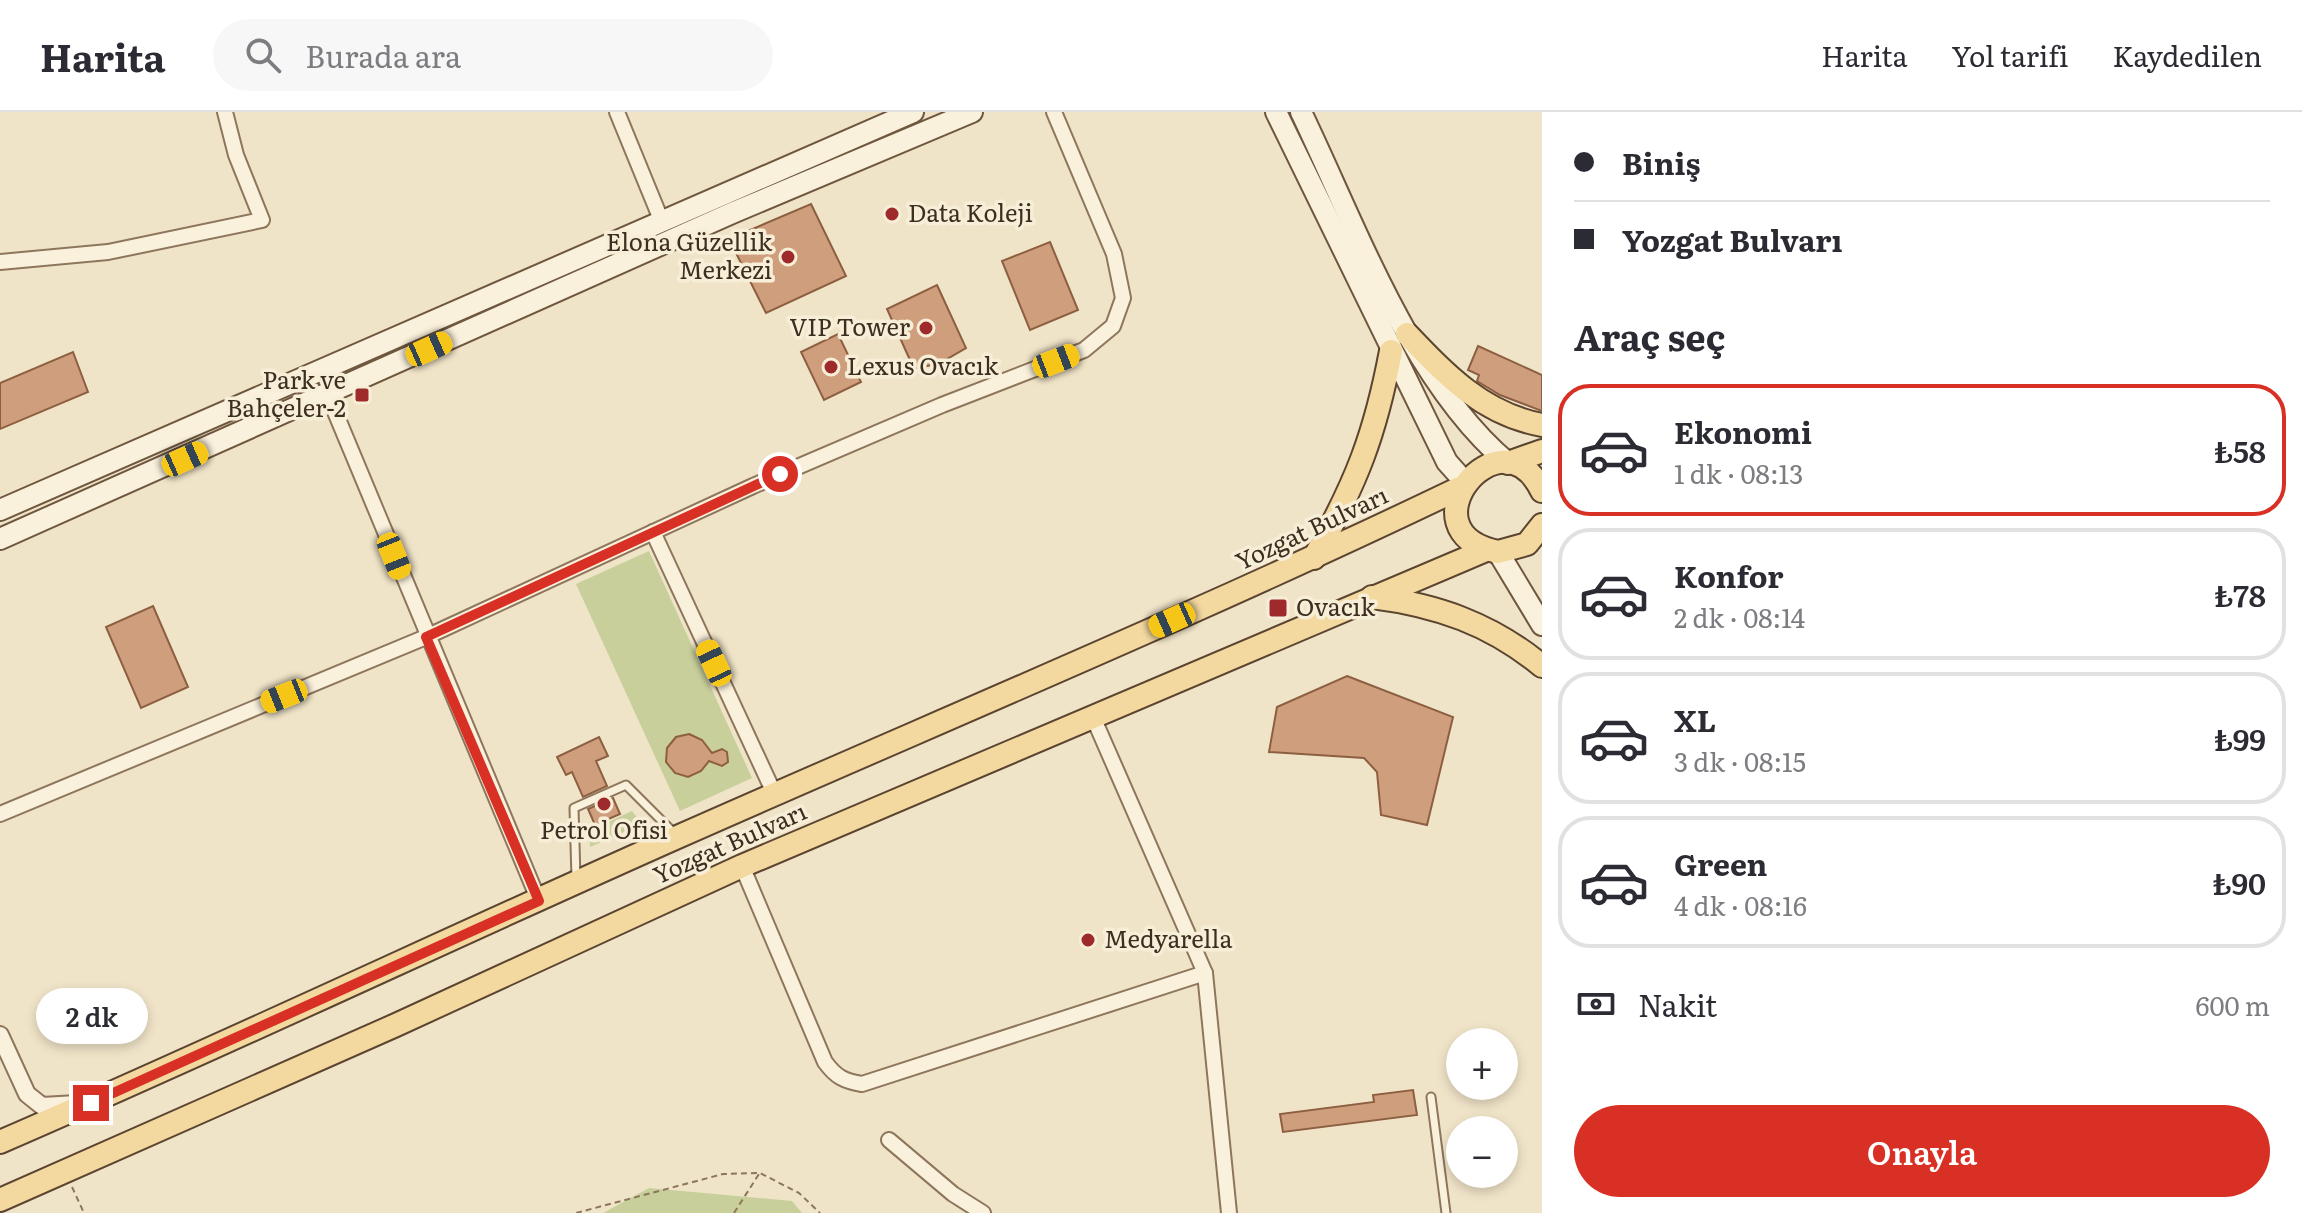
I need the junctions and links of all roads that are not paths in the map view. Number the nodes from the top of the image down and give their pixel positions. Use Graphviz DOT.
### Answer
graph roads {
  1 [pos="225,112"];
  2 [pos="617,112"];
  3 [pos="913,112"];
  4 [pos="972,112"];
  5 [pos="1054,112"];
  6 [pos="1276,112"];
  7 [pos="1301,112"];
  8 [pos="662,222"];
  9 [pos="0,262"];
  10 [pos="1407,334"];
  11 [pos="1391,351"];
  12 [pos="328,395"];
  13 [pos="1542,425"];
  14 [pos="1542,451"];
  15 [pos="1508,463"];
  16 [pos="1462,485"];
  17 [pos="1542,491"];
  18 [pos="0,510"];
  19 [pos="1542,525"];
  20 [pos="653,532"];
  21 [pos="0,539"];
  22 [pos="1492,551"];
  23 [pos="1314,558"];
  24 [pos="1371,597"];
  25 [pos="1542,625"];
  26 [pos="426,637"];
  27 [pos="1542,666"];
  28 [pos="1093,717"];
  29 [pos="775,795"];
  30 [pos="0,814"];
  31 [pos="678,837"];
  32 [pos="742,866"];
  33 [pos="576,884"];
  34 [pos="539,901"];
  35 [pos="1205,973"];
  36 [pos="0,1035"];
  37 [pos="1431,1097"];
  38 [pos="91,1103"];
  39 [pos="889,1140"];
  40 [pos="0,1142"];
  41 [pos="0,1200"];
  42 [pos="983,1213"];
  43 [pos="1229,1213"];
  44 [pos="1446,1213"];
  1 -- 9 [label="street"];
  2 -- 8 [label="street"];
  3 -- 8 [label="main road"];
  4 -- 12 [label="main road"];
  5 -- 20 [label="street"];
  6 -- 11 [label="main road"];
  7 -- 10 [label="main road"];
  8 -- 18 [label="main road"];
  10 -- 13 [label="main road"];
  10 -- 15 [label="main road"];
  11 -- 16 [label="main road"];
  11 -- 23 [label="main road"];
  12 -- 21 [label="main road"];
  12 -- 26 [label="street"];
  14 -- 15 [label="main road"];
  15 -- 16 [label="main road, Yozgat Bulvarı"];
  15 -- 17 [label="main road"];
  16 -- 22 [label="main road"];
  16 -- 23 [label="main road, Yozgat Bulvarı"];
  19 -- 22 [label="main road, Yozgat Bulvarı"];
  20 -- 26 [label="street"];
  20 -- 29 [label="street"];
  22 -- 24 [label="main road, Yozgat Bulvarı"];
  22 -- 25 [label="main road"];
  23 -- 29 [label="main road, Yozgat Bulvarı"];
  24 -- 27 [label="main road"];
  24 -- 28 [label="main road, Yozgat Bulvarı"];
  26 -- 30 [label="street"];
  26 -- 34 [label="street"];
  28 -- 32 [label="main road, Yozgat Bulvarı"];
  28 -- 35 [label="street"];
  29 -- 31 [label="main road, Yozgat Bulvarı"];
  31 -- 33 [label="main road, Yozgat Bulvarı"];
  31 -- 33 [label="lane"];
  32 -- 35 [label="street"];
  32 -- 41 [label="main road, Yozgat Bulvarı"];
  33 -- 34 [label="main road, Yozgat Bulvarı"];
  34 -- 38 [label="main road, Yozgat Bulvarı"];
  35 -- 43 [label="street"];
  36 -- 38 [label="street"];
  37 -- 44 [label="lane"];
  38 -- 40 [label="main road, Yozgat Bulvarı"];
  39 -- 42 [label="street"];
}
